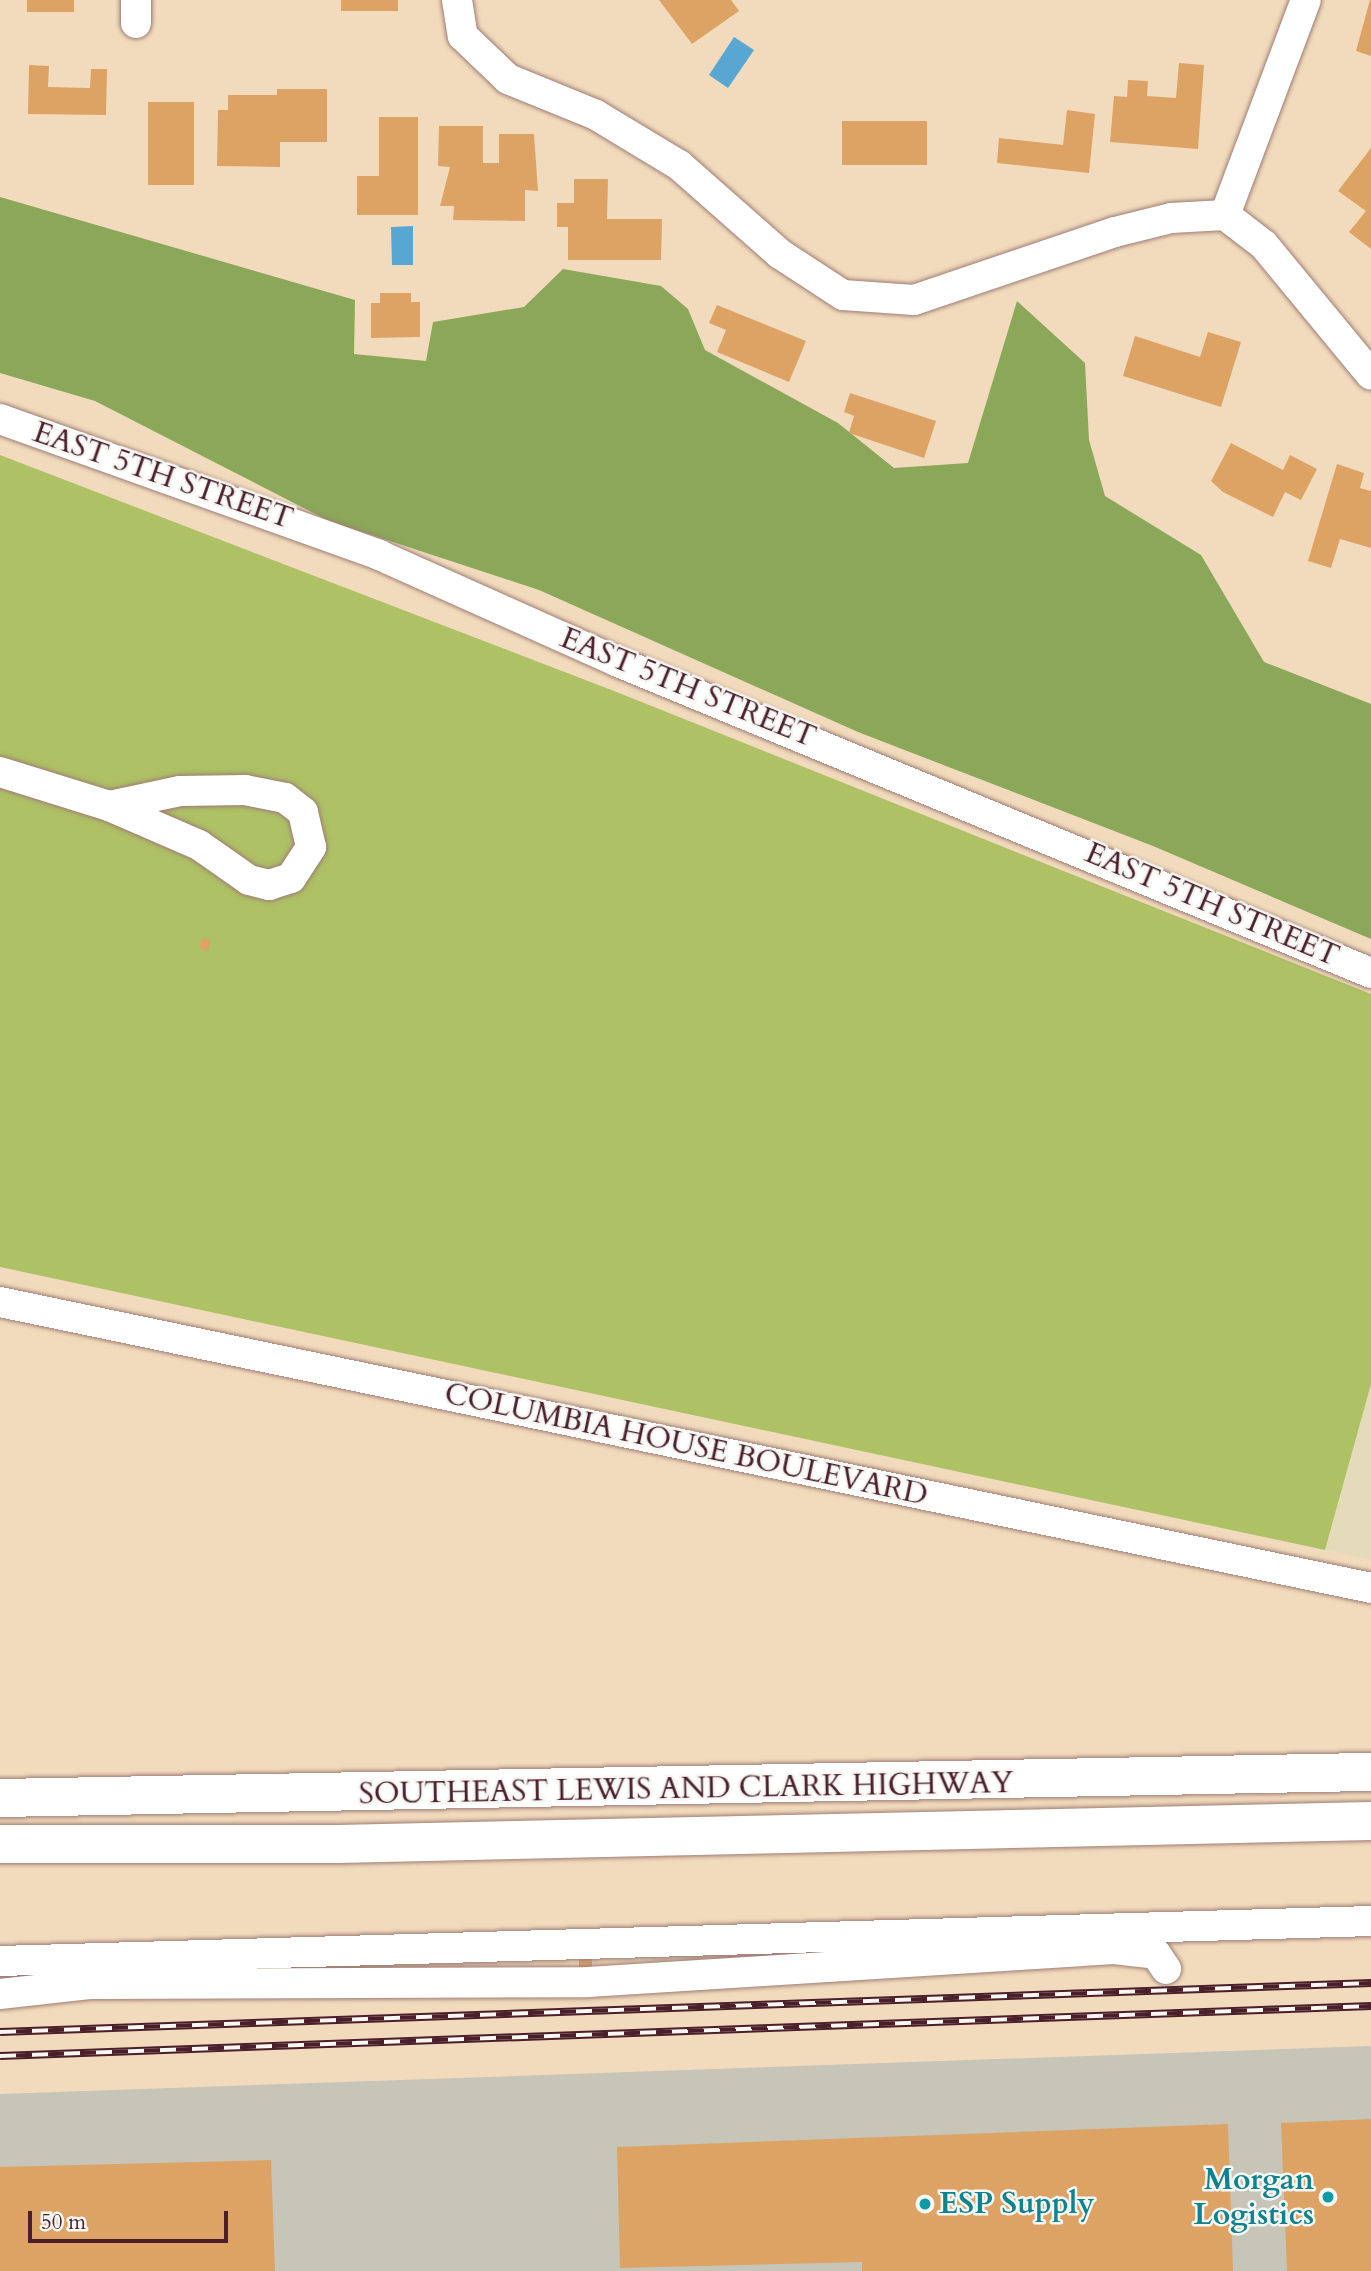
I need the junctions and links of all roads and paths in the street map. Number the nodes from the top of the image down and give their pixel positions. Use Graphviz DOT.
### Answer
graph roads {
  1 [pos="457,0"];
  2 [pos="1306,0"];
  3 [pos="1225,215"];
  4 [pos="1371,374"];
  5 [pos="0,419"];
  6 [pos="0,772"];
  7 [pos="109,806"];
  8 [pos="1371,973"];
  9 [pos="0,1302"];
  10 [pos="1371,1588"];
  11 [pos="1371,1772"];
  12 [pos="0,1798"];
  13 [pos="1371,1821"];
  14 [pos="0,1844"];
  15 [pos="1371,1921"];
  16 [pos="0,1961"];
  17 [pos="1166,1969"];
  18 [pos="0,1994"];
  1 -- 3 [label="street"];
  2 -- 3 [label="street"];
  3 -- 4 [label="street"];
  5 -- 8 [label="street, EAST 5TH STREET"];
  6 -- 7 [label="street"];
  7 -- 7 [label="street"];
  9 -- 10 [label="street, COLUMBIA HOUSE BOULEVARD"];
  11 -- 12 [label="highway, SOUTHEAST LEWIS AND CLARK HIGHWAY"];
  13 -- 14 [label="highway, SOUTHEAST LEWIS AND CLARK HIGHWAY"];
  15 -- 16 [label="street"];
  17 -- 18 [label="street"];
}
